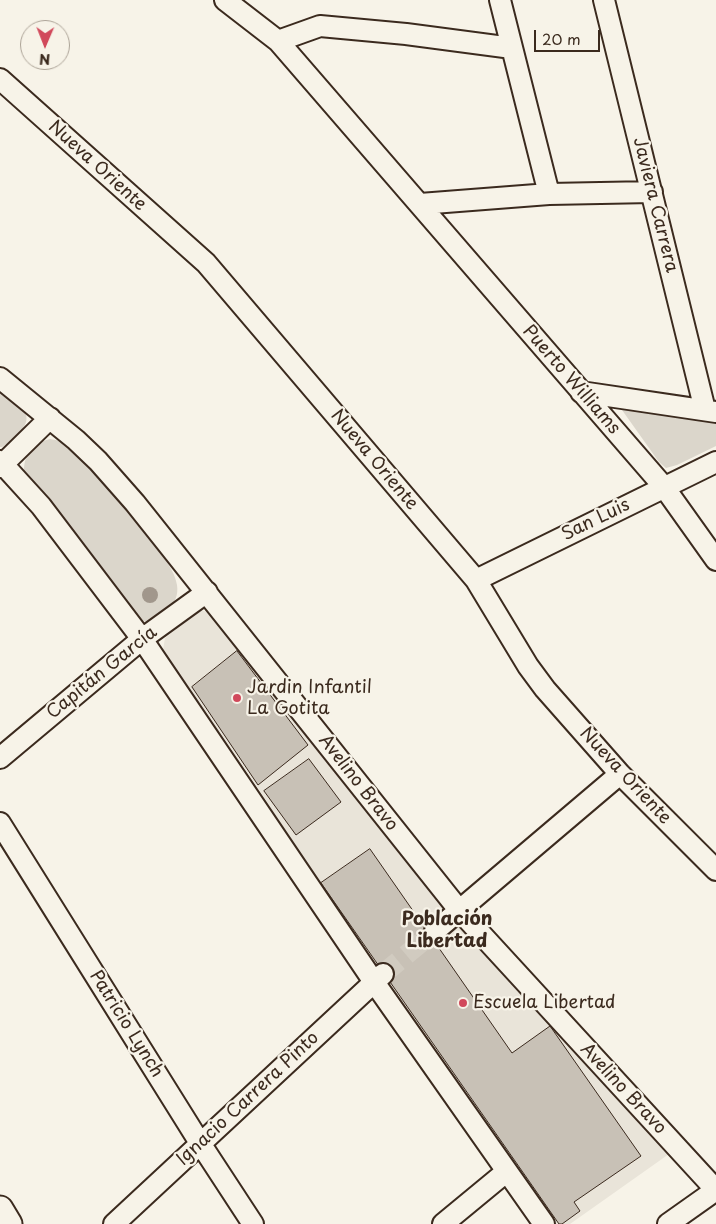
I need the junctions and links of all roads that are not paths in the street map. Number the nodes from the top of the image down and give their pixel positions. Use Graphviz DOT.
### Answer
graph roads {
  1 [pos="225,0"];
  2 [pos="500,0"];
  3 [pos="604,0"];
  4 [pos="278,41"];
  5 [pos="512,48"];
  6 [pos="0,79"];
  7 [pos="652,192"];
  8 [pos="549,194"];
  9 [pos="420,204"];
  10 [pos="0,378"];
  11 [pos="581,392"];
  12 [pos="711,411"];
  13 [pos="50,418"];
  14 [pos="716,462"];
  15 [pos="1,464"];
  16 [pos="664,487"];
  17 [pos="716,560"];
  18 [pos="476,580"];
  19 [pos="207,592"];
  20 [pos="142,639"];
  21 [pos="0,758"];
  22 [pos="620,774"];
  23 [pos="0,823"];
  24 [pos="716,870"];
  25 [pos="459,910"];
  26 [pos="435,931"];
  27 [pos="378,978"];
  28 [pos="200,1143"];
  29 [pos="506,1172"];
  30 [pos="716,1190"];
  31 [pos="0,1209"];
  32 [pos="9,1224"];
  33 [pos="114,1224"];
  34 [pos="253,1224"];
  35 [pos="443,1224"];
  36 [pos="544,1224"];
  37 [pos="668,1224"];
  1 -- 4 [label="street, Puerto Williams"];
  2 -- 5 [label="street"];
  3 -- 7 [label="street, Javiera Carrera"];
  4 -- 5 [label="street"];
  4 -- 9 [label="street, Puerto Williams"];
  5 -- 8 [label="street"];
  6 -- 18 [label="street, Nueva Oriente"];
  7 -- 8 [label="street"];
  7 -- 12 [label="street, Javiera Carrera"];
  8 -- 9 [label="street"];
  9 -- 11 [label="street, Puerto Williams"];
  10 -- 13 [label="street, Avelino Bravo"];
  11 -- 12 [label="street"];
  11 -- 16 [label="street, Puerto Williams"];
  13 -- 15 [label="street"];
  13 -- 19 [label="street, Avelino Bravo"];
  14 -- 16 [label="street, San Luis"];
  15 -- 20 [label="street"];
  16 -- 17 [label="street, Puerto Williams"];
  16 -- 18 [label="street, San Luis"];
  18 -- 22 [label="street, Nueva Oriente"];
  19 -- 20 [label="street, Capitán García"];
  19 -- 25 [label="street, Avelino Bravo"];
  20 -- 21 [label="street, Capitán García"];
  20 -- 27 [label="street"];
  22 -- 24 [label="street, Nueva Oriente"];
  22 -- 25 [label="street"];
  23 -- 28 [label="street, Patricio Lynch"];
  25 -- 26 [label="street"];
  25 -- 30 [label="street, Avelino Bravo"];
  27 -- 28 [label="street, Ignacio Carrera Pinto"];
  27 -- 29 [label="street"];
  28 -- 33 [label="street, Ignacio Carrera Pinto"];
  28 -- 34 [label="street, Patricio Lynch"];
  29 -- 35 [label="street"];
  29 -- 36 [label="street"];
  30 -- 37 [label="street"];
  31 -- 32 [label="street"];
}
